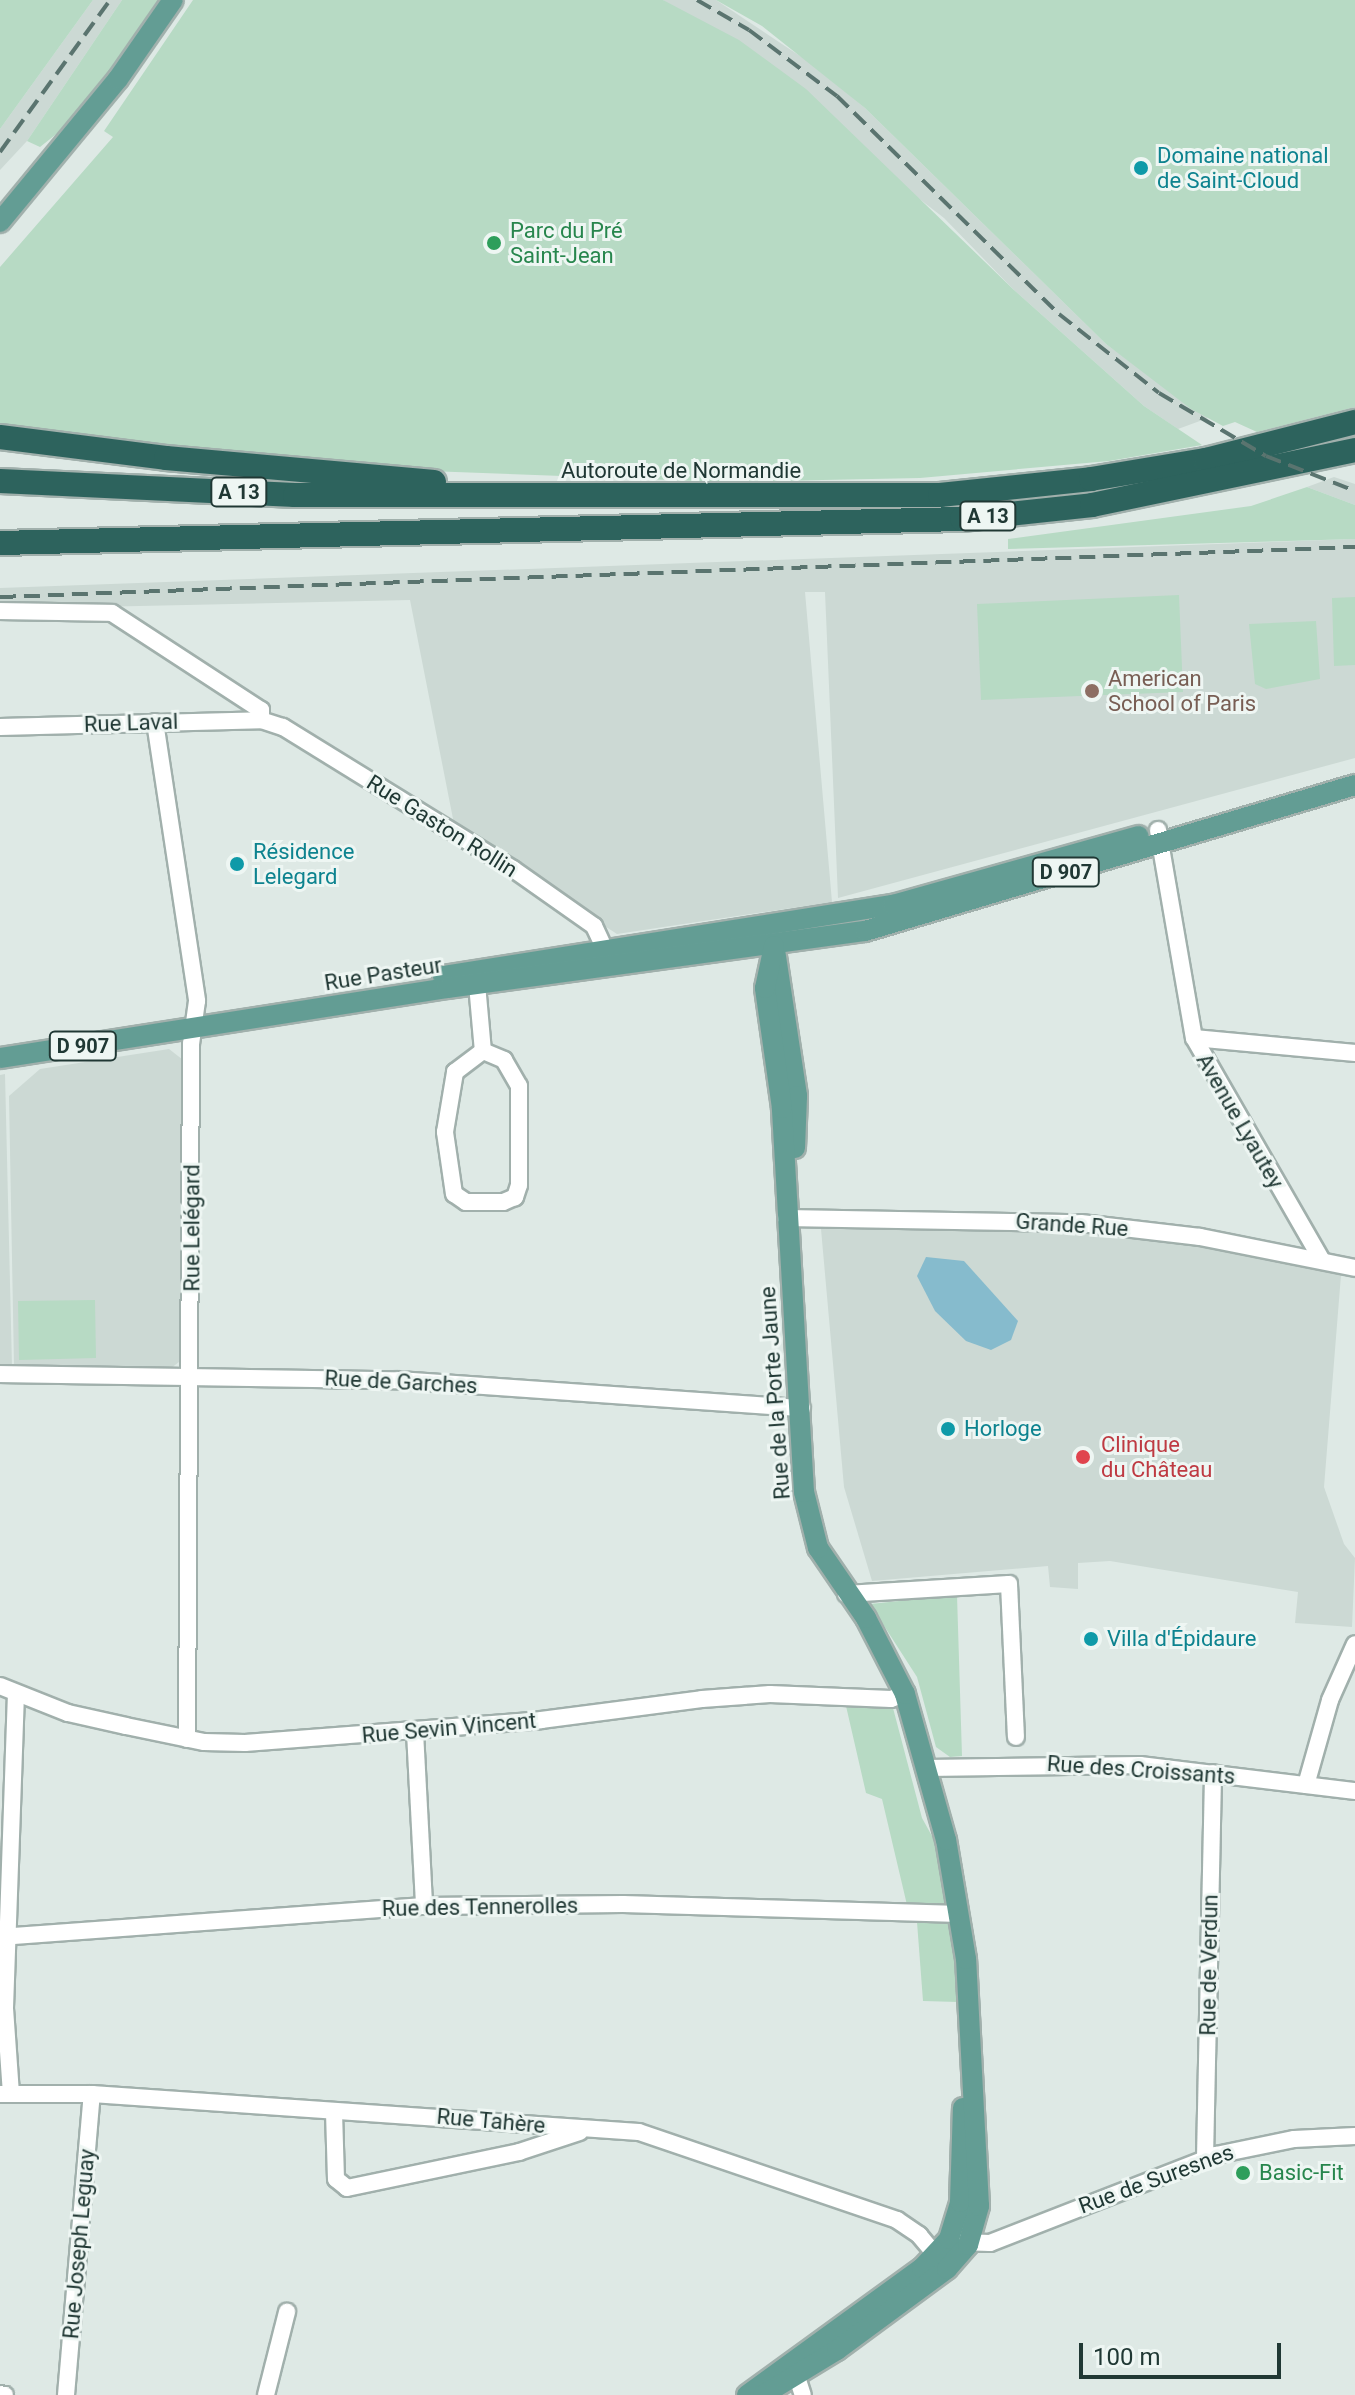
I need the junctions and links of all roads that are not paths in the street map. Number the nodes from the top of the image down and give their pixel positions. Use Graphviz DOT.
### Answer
graph roads {
  1 [pos="173,0"];
  2 [pos="0,222"];
  3 [pos="1355,422"];
  4 [pos="0,437"];
  5 [pos="1355,450"];
  6 [pos="0,481"];
  7 [pos="478,497"];
  8 [pos="0,543"];
  9 [pos="0,611"];
  10 [pos="261,720"];
  11 [pos="155,722"];
  12 [pos="0,727"];
  13 [pos="1355,775"];
  14 [pos="1355,785"];
  15 [pos="1160,837"];
  16 [pos="852,913"];
  17 [pos="865,931"];
  18 [pos="773,936"];
  19 [pos="826,937"];
  20 [pos="605,950"];
  21 [pos="477,978"];
  22 [pos="195,1023"];
  23 [pos="1194,1038"];
  24 [pos="0,1047"];
  25 [pos="483,1051"];
  26 [pos="1355,1053"];
  27 [pos="0,1058"];
  28 [pos="786,1210"];
  29 [pos="1322,1261"];
  30 [pos="1355,1268"];
  31 [pos="0,1374"];
  32 [pos="192,1376"];
  33 [pos="802,1408"];
  34 [pos="846,1594"];
  35 [pos="1355,1644"];
  36 [pos="8,1690"];
  37 [pos="905,1694"];
  38 [pos="415,1732"];
  39 [pos="1016,1737"];
  40 [pos="187,1739"];
  41 [pos="927,1768"];
  42 [pos="1213,1773"];
  43 [pos="1306,1785"];
  44 [pos="1355,1791"];
  45 [pos="424,1906"];
  46 [pos="960,1914"];
  47 [pos="5,1936"];
  48 [pos="5,2094"];
  49 [pos="92,2094"];
  50 [pos="334,2112"];
  51 [pos="589,2129"];
  52 [pos="1355,2136"];
  53 [pos="1205,2158"];
  54 [pos="955,2243"];
  55 [pos="287,2312"];
  56 [pos="796,2374"];
  57 [pos="66,2395"];
  58 [pos="266,2395"];
  59 [pos="747,2395"];
  60 [pos="763,2395"];
  61 [pos="803,2395"];
  1 -- 2 [label="main road"];
  3 -- 7 [label="highway, Autoroute de Normandie / A 13"];
  4 -- 7 [label="highway"];
  5 -- 8 [label="highway, A 13"];
  6 -- 7 [label="highway, Autoroute de Normandie / A 13"];
  9 -- 10 [label="street"];
  10 -- 11 [label="street, Rue Laval"];
  10 -- 20 [label="street, Rue Gaston Rollin"];
  11 -- 12 [label="street, Rue Laval"];
  11 -- 22 [label="street, Rue Lelégard"];
  13 -- 15 [label="main road, D 907"];
  14 -- 15 [label="main road, D 907"];
  15 -- 16 [label="main road, D 907"];
  15 -- 17 [label="main road, D 907"];
  15 -- 23 [label="street, Avenue Lyautey"];
  16 -- 17 [label="main road"];
  16 -- 18 [label="main road, D 907"];
  16 -- 19 [label="main road"];
  17 -- 19 [label="main road, D 907"];
  18 -- 19 [label="main road, D 907"];
  18 -- 20 [label="main road, Rue Pasteur / D 907"];
  18 -- 21 [label="main road, Rue Pasteur / D 907"];
  18 -- 28 [label="main road, Rue de la Porte Jaune"];
  20 -- 21 [label="main road, Rue Pasteur / D 907"];
  21 -- 22 [label="main road, Rue Pasteur / D 907"];
  21 -- 25 [label="street"];
  22 -- 24 [label="main road, Rue Pasteur / D 907"];
  22 -- 27 [label="main road, Rue Pasteur / D 907"];
  22 -- 32 [label="street, Rue Lelégard"];
  23 -- 26 [label="street"];
  23 -- 29 [label="street, Avenue Lyautey"];
  25 -- 25 [label="street"];
  28 -- 29 [label="street, Grande Rue"];
  28 -- 33 [label="main road, Rue de la Porte Jaune"];
  29 -- 30 [label="street, Grande Rue"];
  31 -- 32 [label="street, Rue de Garches"];
  32 -- 33 [label="street, Rue de Garches"];
  32 -- 40 [label="street, Rue Lelégard"];
  33 -- 34 [label="main road, Rue de la Porte Jaune"];
  34 -- 37 [label="main road, Rue de la Porte Jaune"];
  34 -- 39 [label="street"];
  35 -- 43 [label="street"];
  36 -- 40 [label="street, Rue Sevin Vincent"];
  36 -- 47 [label="street"];
  37 -- 38 [label="street, Rue Sevin Vincent"];
  37 -- 41 [label="main road, Rue de la Porte Jaune"];
  38 -- 40 [label="street, Rue Sevin Vincent"];
  38 -- 45 [label="street"];
  41 -- 42 [label="street, Rue des Croissants"];
  41 -- 46 [label="main road, Rue de la Porte Jaune"];
  42 -- 43 [label="street, Rue des Croissants"];
  42 -- 53 [label="street, Rue de Verdun"];
  43 -- 44 [label="street, Rue des Croissants"];
  45 -- 46 [label="street, Rue des Tennerolles"];
  45 -- 47 [label="street, Rue des Tennerolles"];
  46 -- 54 [label="main road, Rue de la Porte Jaune"];
  47 -- 48 [label="street"];
  48 -- 49 [label="street, Rue Tahère"];
  49 -- 50 [label="street, Rue Tahère"];
  49 -- 57 [label="street, Rue Joseph Leguay"];
  50 -- 51 [label="street, Rue Tahère"];
  50 -- 51 [label="street"];
  51 -- 54 [label="street, Rue Tahère"];
  52 -- 53 [label="street, Rue de Suresnes"];
  53 -- 54 [label="street, Rue de Suresnes"];
  54 -- 56 [label="main road"];
  54 -- 59 [label="main road"];
  55 -- 58 [label="street"];
  56 -- 60 [label="main road"];
  56 -- 61 [label="street"];
}
